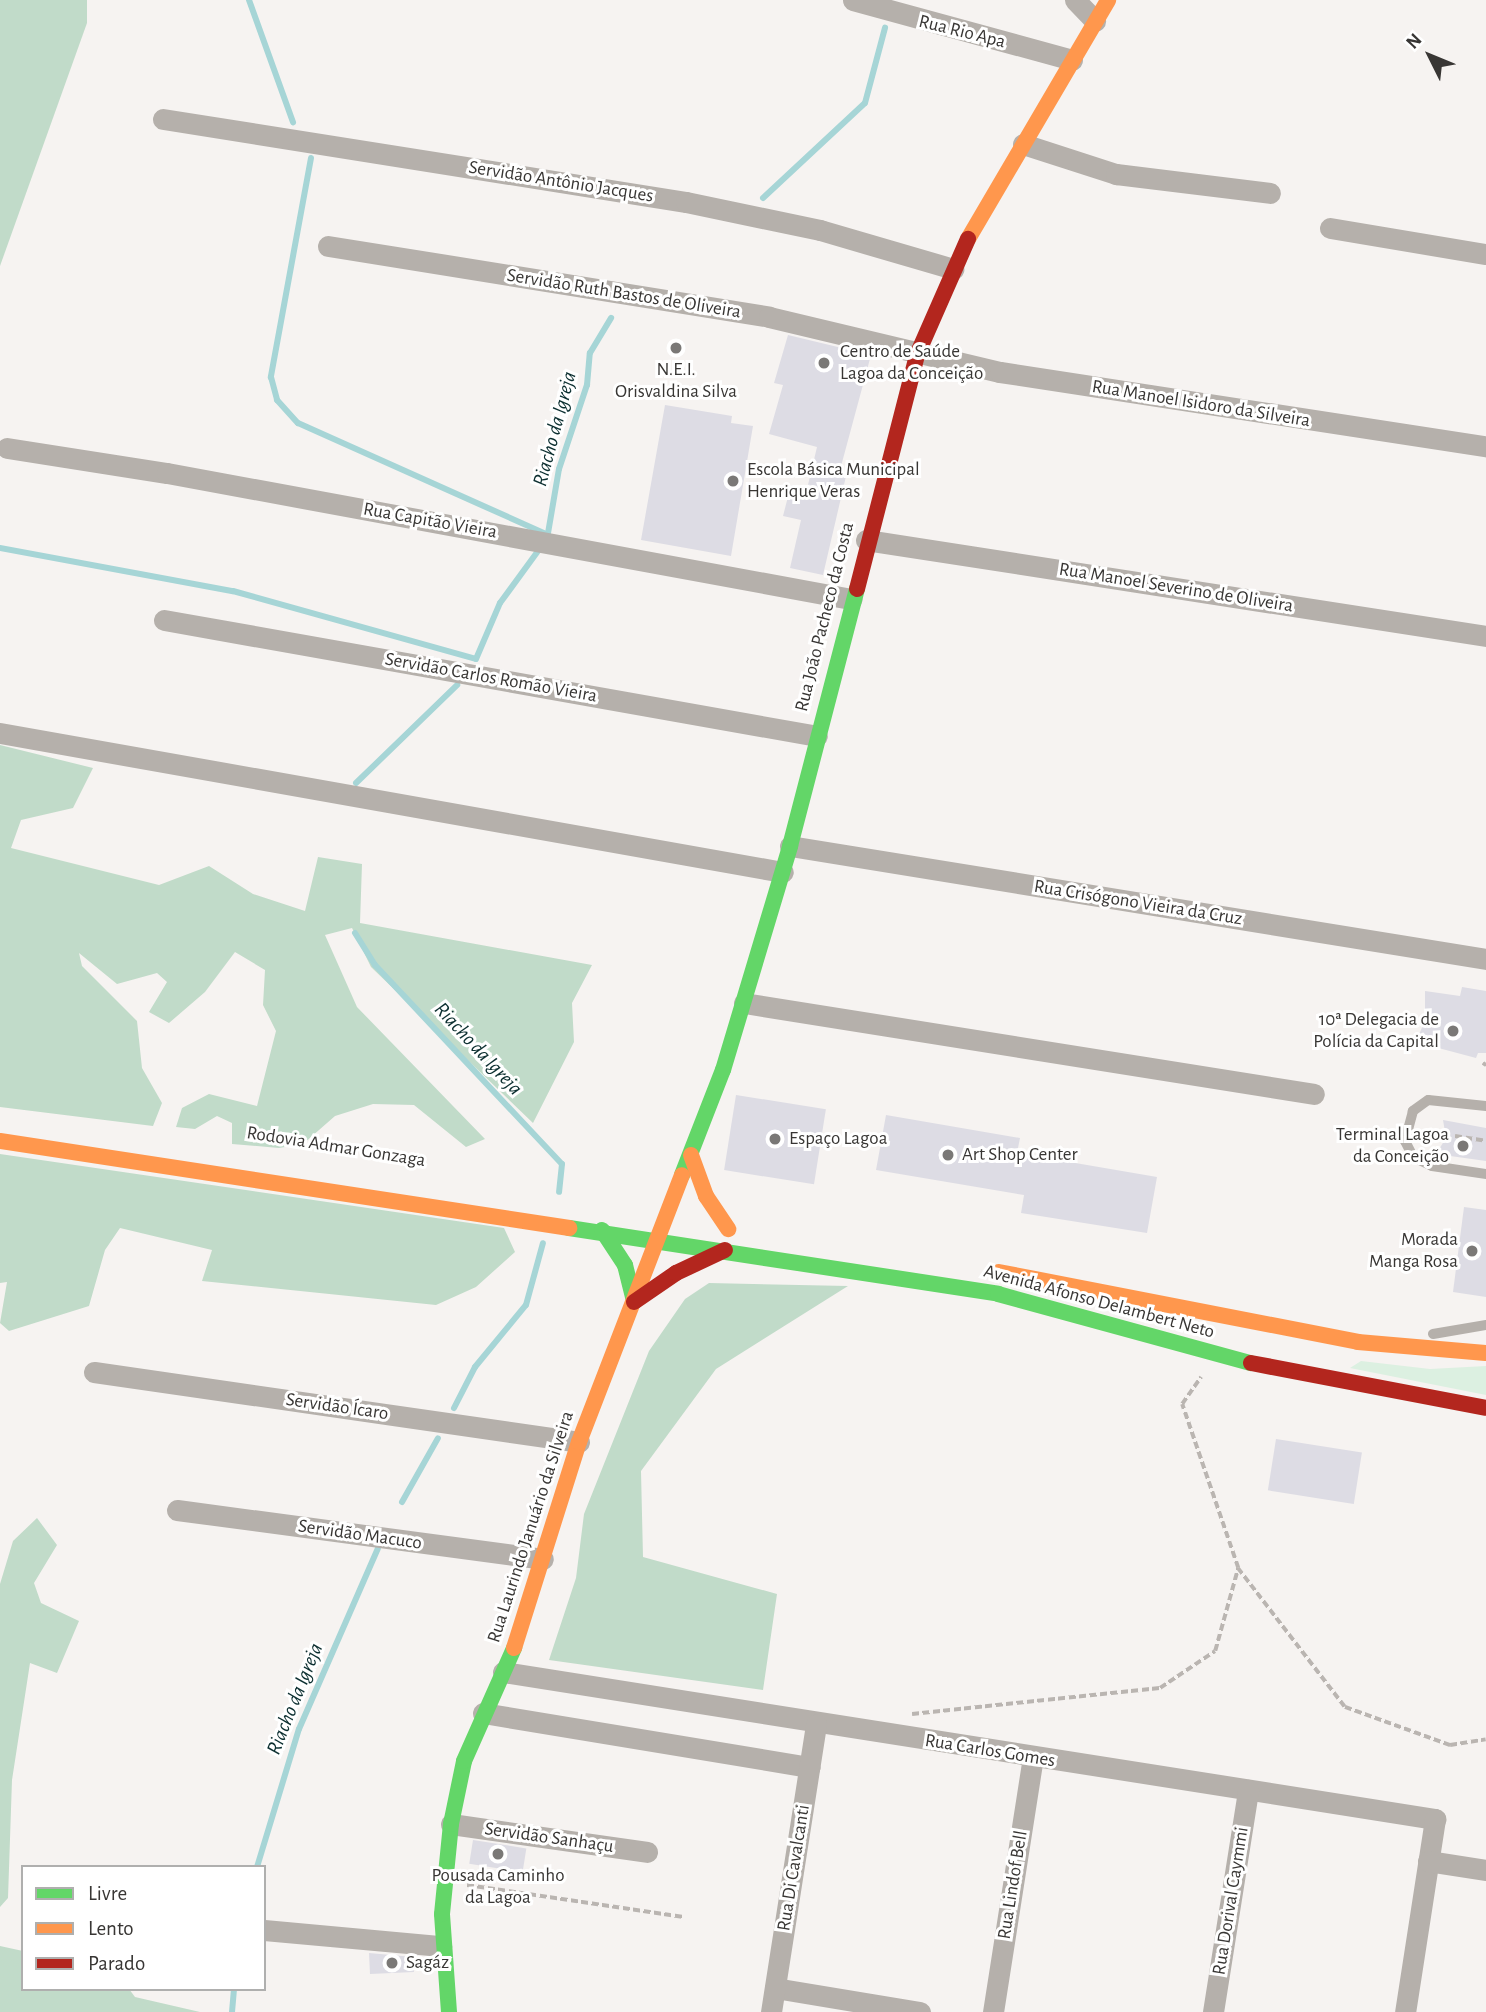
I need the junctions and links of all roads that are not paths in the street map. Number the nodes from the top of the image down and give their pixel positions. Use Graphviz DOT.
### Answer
graph roads {
  1 [pos="853,0"];
  2 [pos="1075,0"];
  3 [pos="1108,0"];
  4 [pos="1095,21"];
  5 [pos="1072,60"];
  6 [pos="163,119"];
  7 [pos="1023,144"];
  8 [pos="1270,193"];
  9 [pos="1330,228"];
  10 [pos="328,246"];
  11 [pos="1486,254"];
  12 [pos="953,269"];
  13 [pos="917,355"];
  14 [pos="1486,446"];
  15 [pos="7,448"];
  16 [pos="866,540"];
  17 [pos="852,599"];
  18 [pos="164,620"];
  19 [pos="1486,636"];
  20 [pos="0,733"];
  21 [pos="817,736"];
  22 [pos="790,846"];
  23 [pos="783,872"];
  24 [pos="1486,959"];
  25 [pos="744,1003"];
  26 [pos="1314,1094"];
  27 [pos="1486,1106"];
  28 [pos="0,1141"];
  29 [pos="691,1154"];
  30 [pos="1486,1174"];
  31 [pos="648,1216"];
  32 [pos="666,1219"];
  33 [pos="685,1222"];
  34 [pos="706,1225"];
  35 [pos="602,1230"];
  36 [pos="659,1239"];
  37 [pos="725,1250"];
  38 [pos="982,1270"];
  39 [pos="634,1303"];
  40 [pos="1248,1320"];
  41 [pos="1486,1325"];
  42 [pos="1358,1342"];
  43 [pos="1486,1353"];
  44 [pos="1215,1355"];
  45 [pos="94,1372"];
  46 [pos="1486,1408"];
  47 [pos="579,1442"];
  48 [pos="177,1510"];
  49 [pos="543,1559"];
  50 [pos="503,1672"];
  51 [pos="483,1713"];
  52 [pos="816,1725"];
  53 [pos="1032,1758"];
  54 [pos="810,1767"];
  55 [pos="1248,1790"];
  56 [pos="451,1824"];
  57 [pos="647,1852"];
  58 [pos="1428,1861"];
  59 [pos="1486,1870"];
  60 [pos="266,1930"];
  61 [pos="441,1945"];
  62 [pos="775,1988"];
  63 [pos="449,2012"];
  64 [pos="771,2012"];
  65 [pos="920,2012"];
  66 [pos="993,2012"];
  67 [pos="1213,2012"];
  68 [pos="1405,2012"];
  1 -- 5 [label="street, Rua Rio Apa"];
  2 -- 4 [label="street"];
  3 -- 4 [label="main road, Rua João Pacheco da Costa"];
  4 -- 5 [label="main road, Rua João Pacheco da Costa"];
  5 -- 7 [label="main road, Rua João Pacheco da Costa"];
  6 -- 12 [label="street, Servidão Antônio Jacques"];
  7 -- 8 [label="street"];
  7 -- 12 [label="main road, Rua João Pacheco da Costa"];
  9 -- 11 [label="street"];
  10 -- 13 [label="street, Servidão Ruth Bastos de Oliveira"];
  12 -- 13 [label="main road, Rua João Pacheco da Costa"];
  13 -- 14 [label="street, Rua Manoel Isidoro da Silveira"];
  13 -- 16 [label="main road, Rua João Pacheco da Costa"];
  15 -- 17 [label="street, Rua Capitão Vieira"];
  16 -- 17 [label="main road, Rua João Pacheco da Costa"];
  16 -- 19 [label="street, Rua Manoel Severino de Oliveira"];
  17 -- 21 [label="main road, Rua João Pacheco da Costa"];
  18 -- 21 [label="street, Servidão Carlos Romão Vieira"];
  20 -- 23 [label="street"];
  21 -- 22 [label="main road, Rua João Pacheco da Costa"];
  22 -- 23 [label="main road, Rua João Pacheco da Costa"];
  22 -- 24 [label="street, Rua Crisógono Vieira da Cruz"];
  23 -- 25 [label="main road, Rua João Pacheco da Costa"];
  25 -- 26 [label="street"];
  25 -- 29 [label="main road, Rua João Pacheco da Costa"];
  27 -- 30 [label="lane"];
  28 -- 35 [label="main road"];
  29 -- 32 [label="main road, Rua João Pacheco da Costa"];
  29 -- 34 [label="main road"];
  31 -- 32 [label="main road"];
  32 -- 33 [label="main road"];
  32 -- 36 [label="main road, Rua João Pacheco da Costa"];
  35 -- 36 [label="main road"];
  35 -- 39 [label="main road"];
  36 -- 37 [label="main road, Avenida Afonso Delambert Neto"];
  36 -- 39 [label="main road, Rua Laurindo Januário da Silveira"];
  37 -- 39 [label="main road"];
  37 -- 44 [label="main road, Avenida Afonso Delambert Neto"];
  38 -- 40 [label="main road, Avenida Afonso Delambert Neto"];
  39 -- 47 [label="main road, Rua Laurindo Januário da Silveira"];
  40 -- 42 [label="main road, Avenida Afonso Delambert Neto"];
  40 -- 44 [label="main road"];
  41 -- 42 [label="lane"];
  42 -- 43 [label="main road, Avenida Afonso Delambert Neto"];
  44 -- 46 [label="main road, Avenida Afonso Delambert Neto"];
  45 -- 47 [label="street, Servidão Ícaro"];
  47 -- 49 [label="main road, Rua Laurindo Januário da Silveira"];
  48 -- 49 [label="street, Servidão Macuco"];
  49 -- 50 [label="main road, Rua Laurindo Januário da Silveira"];
  50 -- 51 [label="main road, Rua Laurindo Januário da Silveira"];
  50 -- 52 [label="street, Rua Carlos Gomes"];
  51 -- 54 [label="street"];
  51 -- 56 [label="main road, Rua Laurindo Januário da Silveira"];
  52 -- 53 [label="street, Rua Carlos Gomes"];
  52 -- 54 [label="street, Rua Di Cavalcanti"];
  53 -- 55 [label="street, Rua Carlos Gomes"];
  53 -- 66 [label="street, Rua Lindof Bell"];
  54 -- 62 [label="street, Rua Di Cavalcanti"];
  55 -- 58 [label="street, Rua Carlos Gomes"];
  55 -- 67 [label="street, Rua Dorival Caymmi"];
  56 -- 57 [label="street, Servidão Sanhaçu"];
  56 -- 61 [label="main road, Rua Laurindo Januário da Silveira"];
  58 -- 59 [label="street"];
  58 -- 68 [label="street"];
  60 -- 61 [label="street"];
  61 -- 63 [label="main road, Rua Laurindo Januário da Silveira"];
  62 -- 64 [label="street, Rua Di Cavalcanti"];
  62 -- 65 [label="street"];
}
